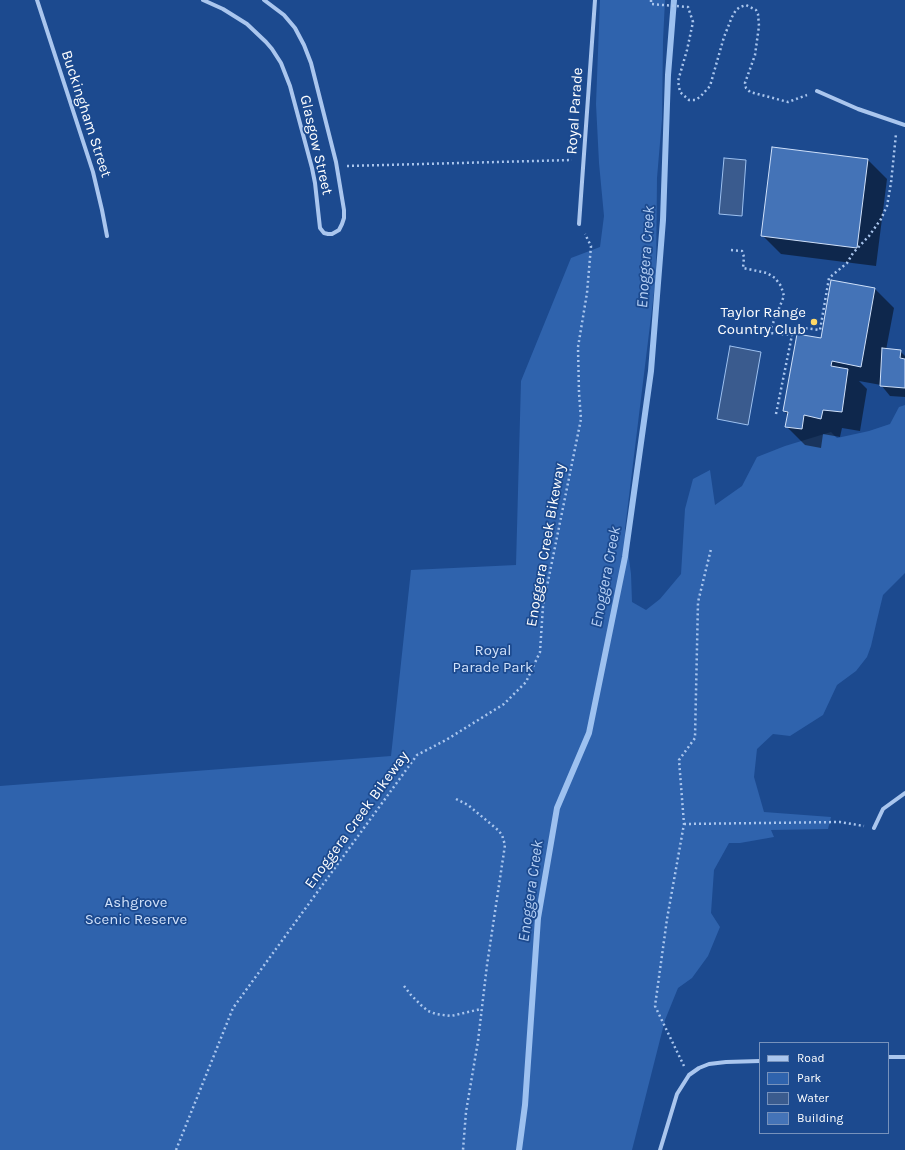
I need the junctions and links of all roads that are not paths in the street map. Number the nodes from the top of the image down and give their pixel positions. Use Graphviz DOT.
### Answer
graph roads {
  1 [pos="37,0"];
  2 [pos="203,0"];
  3 [pos="264,0"];
  4 [pos="595,0"];
  5 [pos="817,92"];
  6 [pos="905,125"];
  7 [pos="579,224"];
  8 [pos="107,236"];
  9 [pos="905,793"];
  10 [pos="874,828"];
  11 [pos="889,1057"];
  12 [pos="905,1057"];
  13 [pos="759,1061"];
  14 [pos="660,1150"];
  1 -- 8 [label="street, Buckingham Street"];
  2 -- 3 [label="street, Glasgow Street"];
  4 -- 7 [label="street, Royal Parade"];
  5 -- 6 [label="street"];
  9 -- 10 [label="street"];
  11 -- 12 [label="street"];
  13 -- 14 [label="street"];
}
